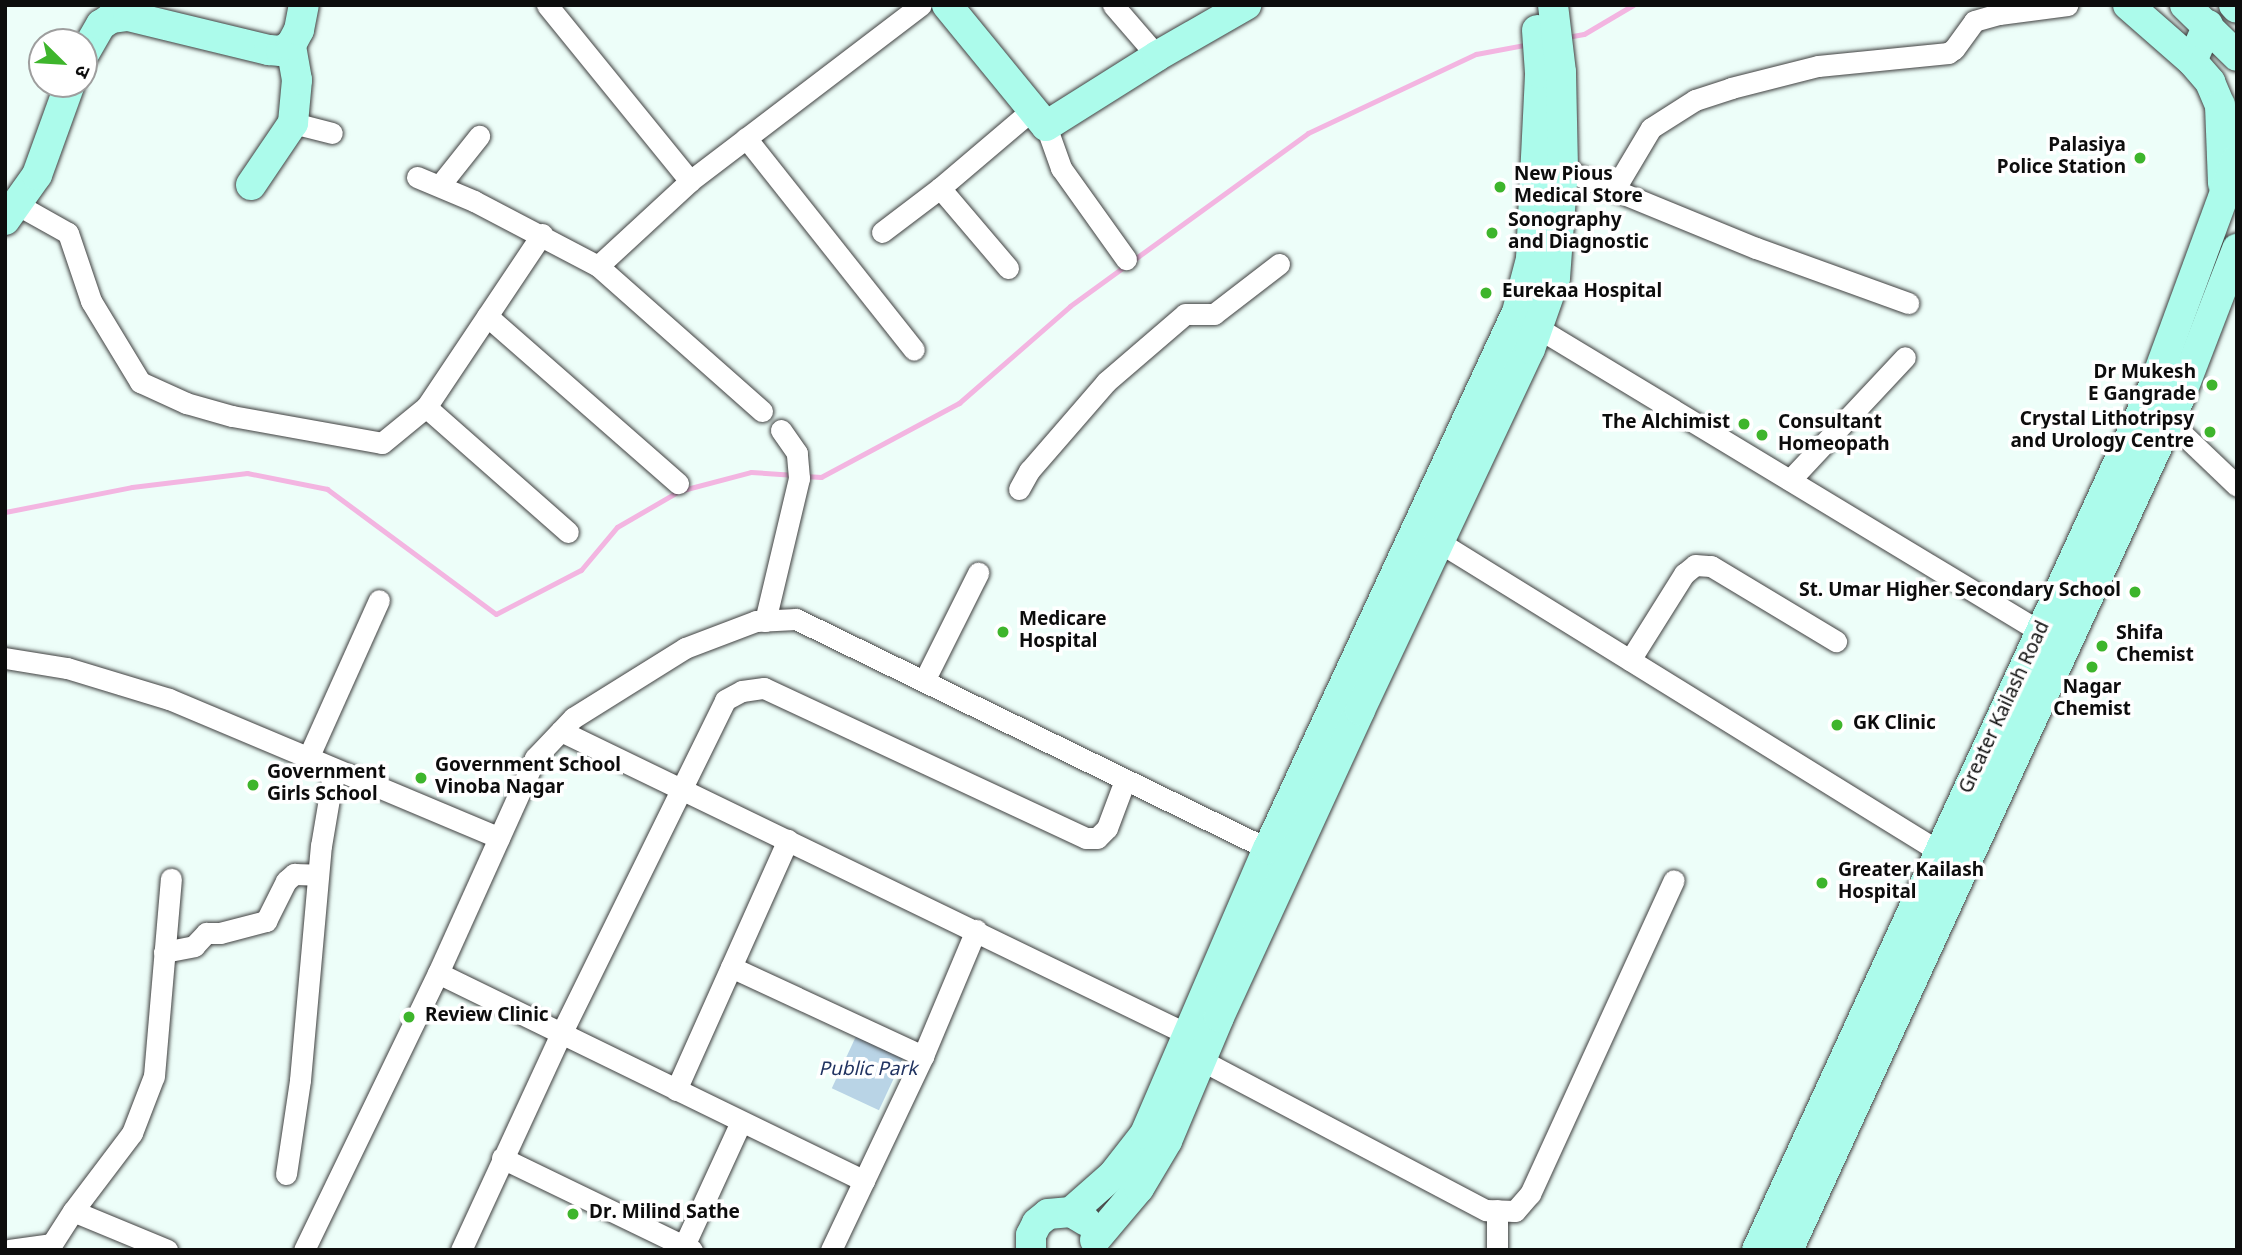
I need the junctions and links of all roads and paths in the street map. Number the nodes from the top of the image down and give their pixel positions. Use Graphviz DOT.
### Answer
graph roads {
  1 [pos="304,5"];
  2 [pos="547,5"];
  3 [pos="921,5"];
  4 [pos="947,5"];
  5 [pos="1113,5"];
  6 [pos="1247,5"];
  7 [pos="2067,5"];
  8 [pos="2128,5"];
  9 [pos="2185,5"];
  10 [pos="124,10"];
  11 [pos="1544,13"];
  12 [pos="2208,25"];
  13 [pos="98,30"];
  14 [pos="291,46"];
  15 [pos="1157,56"];
  16 [pos="2237,56"];
  17 [pos="2192,61"];
  18 [pos="1550,73"];
  19 [pos="65,98"];
  20 [pos="1039,118"];
  21 [pos="293,123"];
  22 [pos="332,133"];
  23 [pos="479,136"];
  24 [pos="746,138"];
  25 [pos="2237,159"];
  26 [pos="1563,169"];
  27 [pos="417,177"];
  28 [pos="690,181"];
  29 [pos="251,185"];
  30 [pos="440,185"];
  31 [pos="940,188"];
  32 [pos="1614,190"];
  33 [pos="2225,191"];
  34 [pos="12,213"];
  35 [pos="882,232"];
  36 [pos="542,234"];
  37 [pos="1126,259"];
  38 [pos="1279,264"];
  39 [pos="598,266"];
  40 [pos="2234,267"];
  41 [pos="1008,268"];
  42 [pos="1908,303"];
  43 [pos="487,316"];
  44 [pos="1538,328"];
  45 [pos="914,350"];
  46 [pos="1905,357"];
  47 [pos="426,407"];
  48 [pos="762,411"];
  49 [pos="2168,420"];
  50 [pos="781,430"];
  51 [pos="1790,480"];
  52 [pos="678,483"];
  53 [pos="2237,486"];
  54 [pos="1018,489"];
  55 [pos="568,532"];
  56 [pos="1439,542"];
  57 [pos="978,573"];
  58 [pos="379,600"];
  59 [pos="765,621"];
  60 [pos="2041,632"];
  61 [pos="1836,641"];
  62 [pos="5,658"];
  63 [pos="1630,660"];
  64 [pos="925,679"];
  65 [pos="561,731"];
  66 [pos="308,758"];
  67 [pos="334,769"];
  68 [pos="1125,780"];
  69 [pos="679,788"];
  70 [pos="499,838"];
  71 [pos="788,840"];
  72 [pos="1268,849"];
  73 [pos="1940,852"];
  74 [pos="318,875"];
  75 [pos="172,879"];
  76 [pos="1674,880"];
  77 [pos="976,930"];
  78 [pos="164,952"];
  79 [pos="731,967"];
  80 [pos="438,973"];
  81 [pos="561,1034"];
  82 [pos="1194,1047"];
  83 [pos="923,1056"];
  84 [pos="676,1090"];
  85 [pos="741,1122"];
  86 [pos="502,1158"];
  87 [pos="286,1174"];
  88 [pos="864,1181"];
  89 [pos="73,1210"];
  90 [pos="1497,1210"];
  91 [pos="1071,1212"];
  92 [pos="1094,1245"];
  93 [pos="50,1247"];
  94 [pos="686,1248"];
  95 [pos="1029,1249"];
  96 [pos="9,1250"];
  97 [pos="167,1250"];
  98 [pos="304,1250"];
  99 [pos="461,1250"];
  100 [pos="831,1250"];
  101 [pos="1497,1250"];
  102 [pos="1757,1250"];
  103 [pos="1788,1250"];
  1 -- 14 [label="main road"];
  2 -- 28 [label="street"];
  3 -- 24 [label="street"];
  4 -- 20 [label="main road"];
  5 -- 15 [label="street"];
  6 -- 15 [label="main road"];
  7 -- 32 [label="street"];
  8 -- 17 [label="main road"];
  9 -- 12 [label="main road"];
  10 -- 13 [label="main road"];
  10 -- 14 [label="main road"];
  11 -- 18 [label="main road"];
  12 -- 16 [label="main road"];
  12 -- 17 [label="main road"];
  14 -- 21 [label="main road"];
  15 -- 20 [label="main road"];
  17 -- 33 [label="main road"];
  18 -- 26 [label="main road"];
  18 -- 72 [label="main road"];
  19 -- 34 [label="main road"];
  20 -- 31 [label="street"];
  20 -- 37 [label="street"];
  21 -- 22 [label="street"];
  21 -- 29 [label="main road"];
  23 -- 30 [label="street"];
  24 -- 28 [label="street"];
  24 -- 45 [label="street"];
  25 -- 33 [label="main road, Greater Kailash Road"];
  26 -- 32 [label="street"];
  26 -- 44 [label="main road"];
  27 -- 30 [label="street"];
  28 -- 39 [label="street"];
  30 -- 36 [label="street"];
  31 -- 35 [label="street"];
  31 -- 41 [label="street"];
  32 -- 42 [label="street"];
  33 -- 60 [label="main road, Greater Kailash Road"];
  34 -- 47 [label="street"];
  36 -- 39 [label="street"];
  36 -- 43 [label="street"];
  38 -- 54 [label="street"];
  39 -- 48 [label="street"];
  40 -- 49 [label="main road, Greater Kailash Road"];
  43 -- 47 [label="street"];
  43 -- 52 [label="street"];
  44 -- 51 [label="street"];
  44 -- 56 [label="main road"];
  46 -- 51 [label="street"];
  47 -- 55 [label="street"];
  49 -- 53 [label="street"];
  49 -- 103 [label="main road, Greater Kailash Road"];
  50 -- 59 [label="street"];
  51 -- 60 [label="street"];
  56 -- 63 [label="street"];
  56 -- 82 [label="main road"];
  57 -- 64 [label="street"];
  58 -- 66 [label="street"];
  59 -- 64 [label="street"];
  59 -- 65 [label="street"];
  60 -- 73 [label="main road, Greater Kailash Road"];
  61 -- 63 [label="street"];
  62 -- 66 [label="street"];
  63 -- 73 [label="street"];
  64 -- 68 [label="street"];
  65 -- 69 [label="street"];
  65 -- 70 [label="street"];
  66 -- 67 [label="street"];
  67 -- 70 [label="street"];
  67 -- 74 [label="street"];
  68 -- 69 [label="street"];
  68 -- 72 [label="street"];
  69 -- 71 [label="street"];
  69 -- 81 [label="street"];
  70 -- 80 [label="street"];
  71 -- 77 [label="street"];
  71 -- 79 [label="street"];
  72 -- 82 [label="main road"];
  73 -- 102 [label="main road, Greater Kailash Road"];
  74 -- 78 [label="street"];
  74 -- 87 [label="street"];
  75 -- 78 [label="street"];
  76 -- 90 [label="street"];
  77 -- 82 [label="street"];
  77 -- 83 [label="street"];
  78 -- 89 [label="street"];
  79 -- 83 [label="street"];
  79 -- 84 [label="street"];
  80 -- 81 [label="street"];
  80 -- 98 [label="street"];
  81 -- 84 [label="street"];
  81 -- 86 [label="street"];
  82 -- 90 [label="street"];
  82 -- 91 [label="main road"];
  82 -- 92 [label="main road"];
  83 -- 88 [label="street"];
  84 -- 85 [label="street"];
  85 -- 88 [label="street"];
  85 -- 94 [label="street"];
  86 -- 94 [label="street"];
  86 -- 99 [label="street"];
  88 -- 100 [label="street"];
  89 -- 93 [label="street"];
  89 -- 97 [label="street"];
  90 -- 101 [label="street"];
  91 -- 92 [label="main road"];
  91 -- 95 [label="main road"];
  93 -- 96 [label="street"];
}
